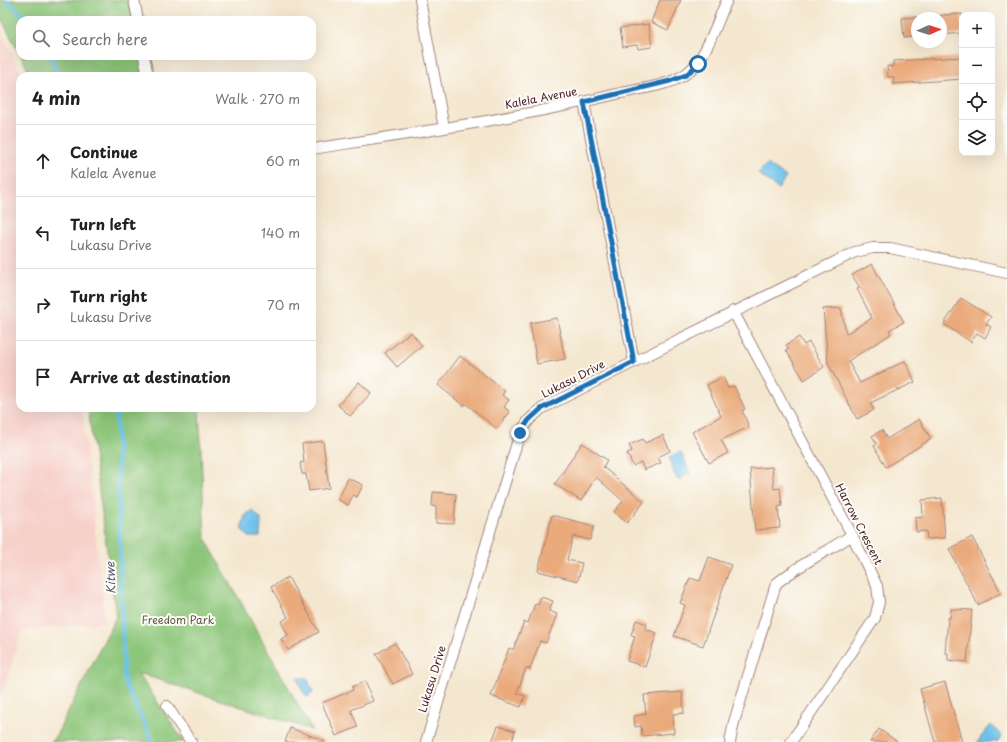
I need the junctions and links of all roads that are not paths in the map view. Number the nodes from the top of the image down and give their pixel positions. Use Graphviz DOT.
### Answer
graph roads {
  1 [pos="134,0"];
  2 [pos="420,0"];
  3 [pos="727,0"];
  4 [pos="137,16"];
  5 [pos="145,60"];
  6 [pos="147,72"];
  7 [pos="584,102"];
  8 [pos="444,128"];
  9 [pos="316,148"];
  10 [pos="1007,274"];
  11 [pos="733,311"];
  12 [pos="634,362"];
  13 [pos="852,535"];
  14 [pos="167,706"];
  15 [pos="191,742"];
  16 [pos="426,742"];
  17 [pos="730,742"];
  18 [pos="791,742"];
  1 -- 4 [label="street"];
  2 -- 8 [label="street"];
  3 -- 7 [label="street, Kalela Avenue"];
  5 -- 6 [label="street"];
  7 -- 8 [label="street, Kalela Avenue"];
  7 -- 12 [label="street"];
  8 -- 9 [label="street, Kalela Avenue"];
  10 -- 11 [label="street, Lukasu Drive"];
  11 -- 12 [label="street, Lukasu Drive"];
  11 -- 13 [label="street, Harrow Crescent"];
  12 -- 16 [label="street, Lukasu Drive"];
  13 -- 17 [label="street"];
  13 -- 18 [label="street, Harrow Crescent"];
  14 -- 15 [label="street"];
}
